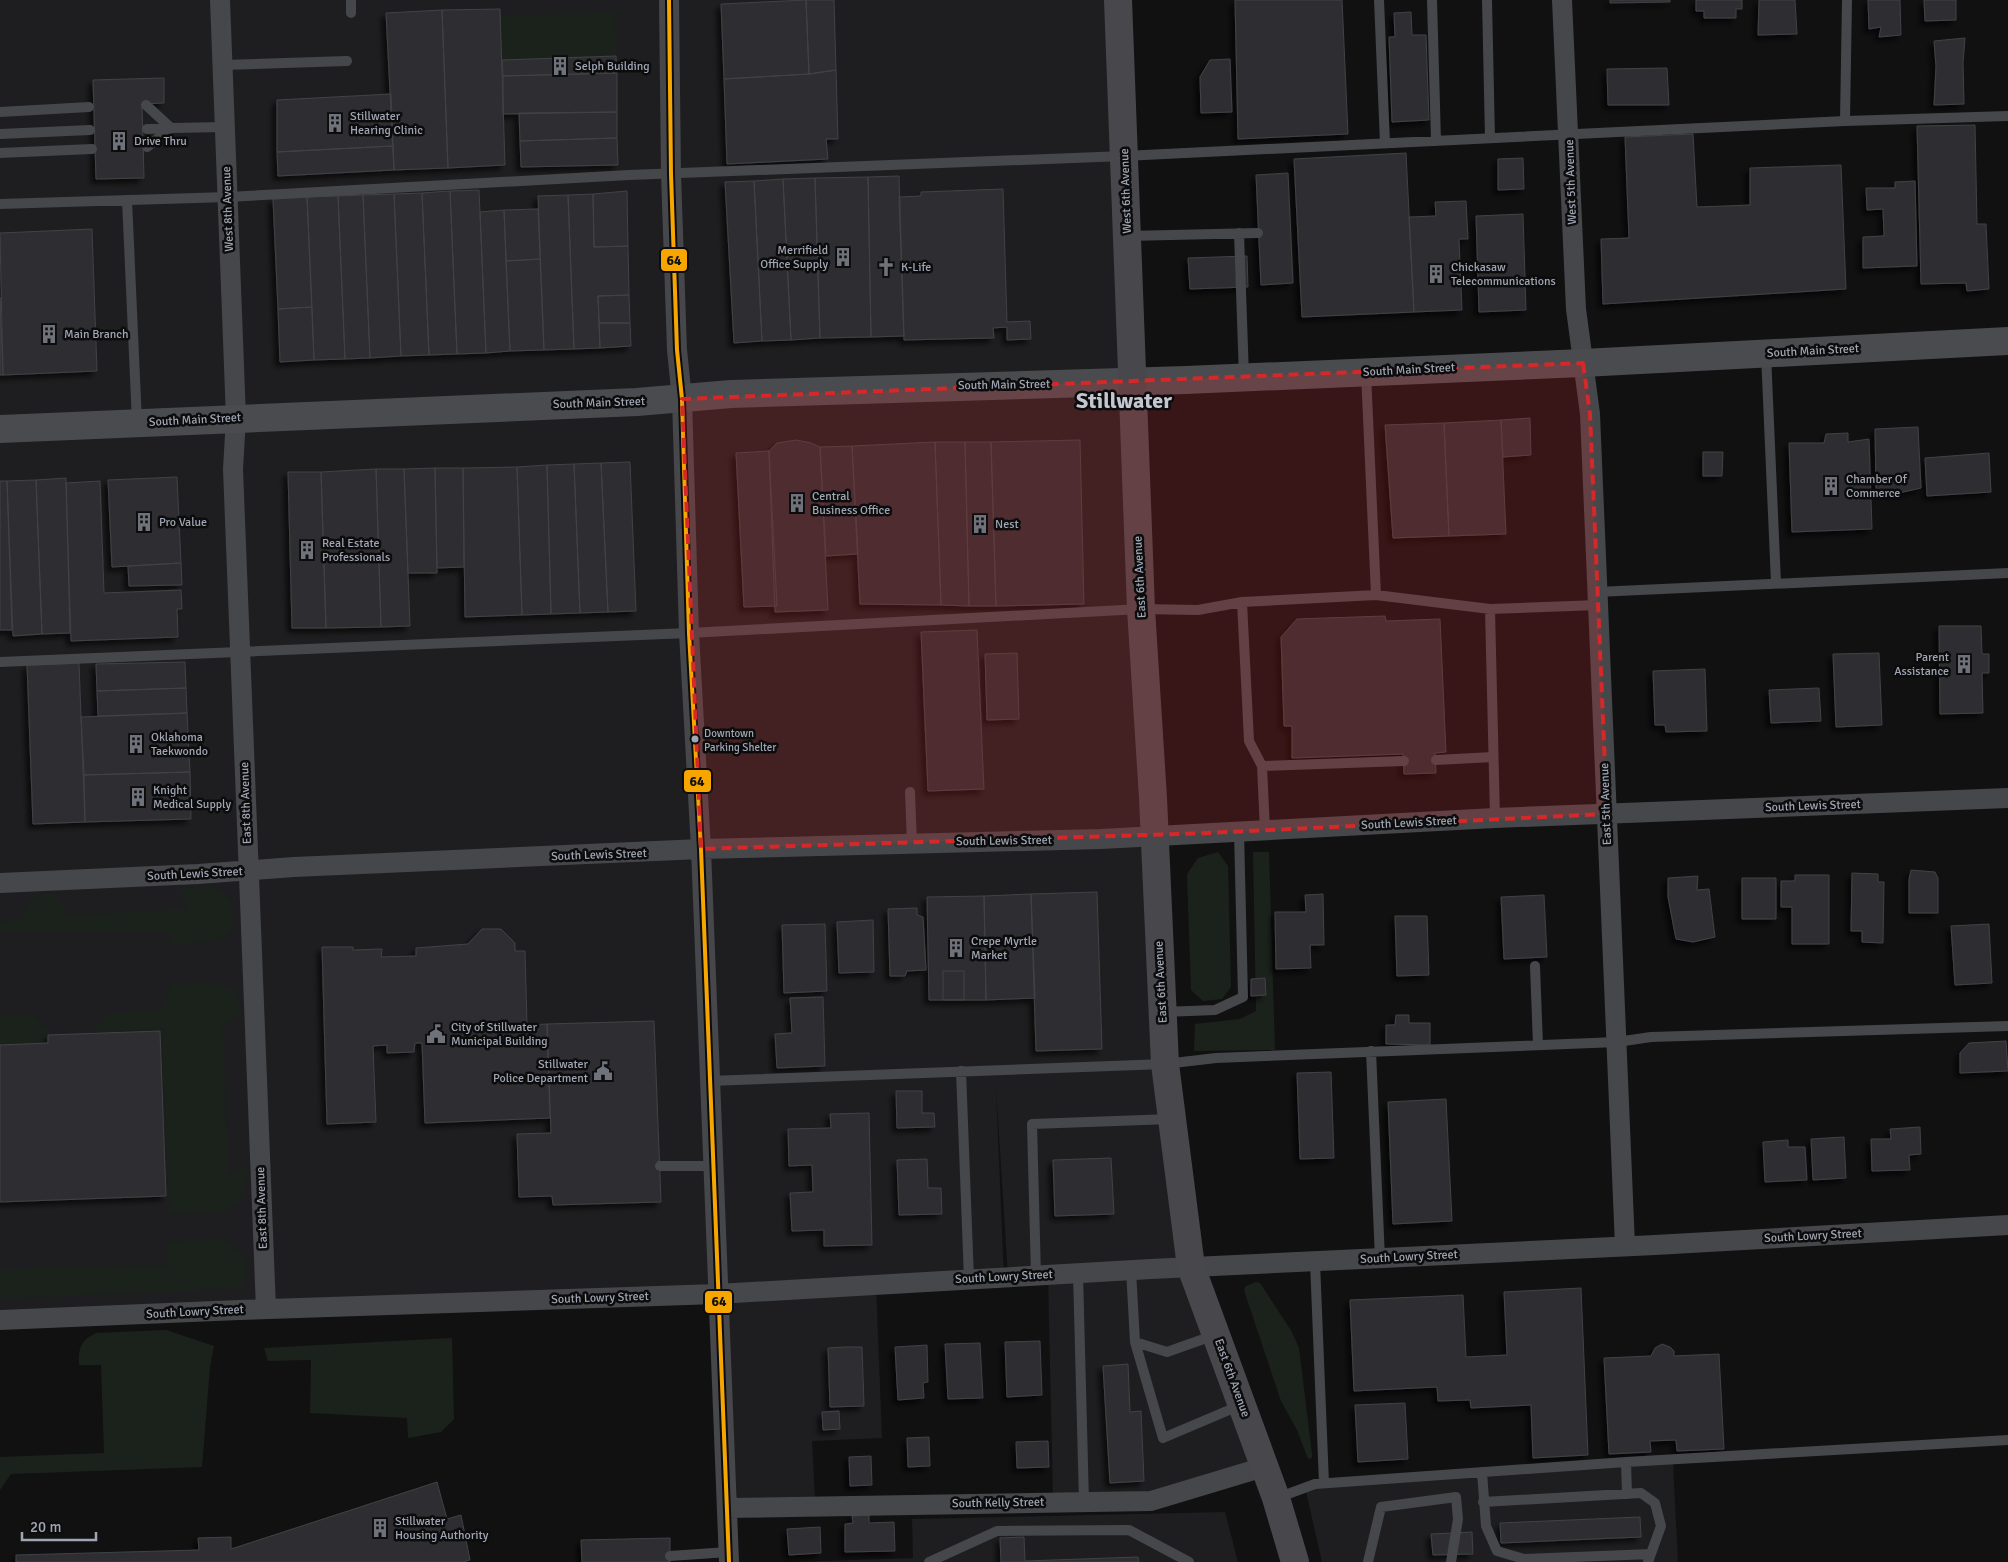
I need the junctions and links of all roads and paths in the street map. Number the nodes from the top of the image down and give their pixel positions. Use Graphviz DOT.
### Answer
graph roads {
  1 [pos="220,0"];
  2 [pos="351,0"];
  3 [pos="669,0"];
  4 [pos="1118,0"];
  5 [pos="1378,0"];
  6 [pos="1432,0"];
  7 [pos="1487,0"];
  8 [pos="1562,0"];
  9 [pos="1848,0"];
  10 [pos="351,13"];
  11 [pos="347,61"];
  12 [pos="223,65"];
  13 [pos="146,106"];
  14 [pos="89,107"];
  15 [pos="0,112"];
  16 [pos="2008,116"];
  17 [pos="1844,121"];
  18 [pos="225,127"];
  19 [pos="171,128"];
  20 [pos="147,129"];
  21 [pos="90,130"];
  22 [pos="0,134"];
  23 [pos="1568,134"];
  24 [pos="1490,138"];
  25 [pos="1436,141"];
  26 [pos="1384,143"];
  27 [pos="147,148"];
  28 [pos="92,149"];
  29 [pos="0,153"];
  30 [pos="1124,156"];
  31 [pos="671,174"];
  32 [pos="228,197"];
  33 [pos="127,200"];
  34 [pos="0,204"];
  35 [pos="1258,232"];
  36 [pos="1239,233"];
  37 [pos="1128,236"];
  38 [pos="2008,341"];
  39 [pos="1766,353"];
  40 [pos="1583,363"];
  41 [pos="1366,372"];
  42 [pos="1244,377"];
  43 [pos="1134,382"];
  44 [pos="682,399"];
  45 [pos="236,418"];
  46 [pos="137,423"];
  47 [pos="0,429"];
  48 [pos="2008,573"];
  49 [pos="1776,583"];
  50 [pos="1376,595"];
  51 [pos="1598,598"];
  52 [pos="1242,602"];
  53 [pos="1141,609"];
  54 [pos="1490,609"];
  55 [pos="689,633"];
  56 [pos="240,652"];
  57 [pos="0,662"];
  58 [pos="1493,758"];
  59 [pos="1436,760"];
  60 [pos="1404,761"];
  61 [pos="1262,766"];
  62 [pos="910,792"];
  63 [pos="2008,798"];
  64 [pos="1607,814"];
  65 [pos="1495,818"];
  66 [pos="1265,830"];
  67 [pos="1239,832"];
  68 [pos="1154,836"];
  69 [pos="912,844"];
  70 [pos="701,849"];
  71 [pos="249,872"];
  72 [pos="0,883"];
  73 [pos="1535,966"];
  74 [pos="1162,1012"];
  75 [pos="2008,1026"];
  76 [pos="1617,1042"];
  77 [pos="1538,1045"];
  78 [pos="1370,1051"];
  79 [pos="1165,1064"];
  80 [pos="961,1071"];
  81 [pos="709,1081"];
  82 [pos="1172,1119"];
  83 [pos="660,1166"];
  84 [pos="712,1166"];
  85 [pos="2008,1225"];
  86 [pos="1625,1246"];
  87 [pos="1380,1258"];
  88 [pos="1315,1262"];
  89 [pos="1191,1267"];
  90 [pos="1131,1270"];
  91 [pos="1078,1273"];
  92 [pos="1036,1276"];
  93 [pos="969,1279"];
  94 [pos="717,1294"];
  95 [pos="266,1309"];
  96 [pos="0,1320"];
  97 [pos="1216,1335"];
  98 [pos="1135,1342"];
  99 [pos="1242,1404"];
  100 [pos="2008,1440"];
  101 [pos="1626,1462"];
  102 [pos="1264,1467"];
  103 [pos="1482,1472"];
  104 [pos="1324,1483"];
  105 [pos="1627,1494"];
  106 [pos="1276,1498"];
  107 [pos="1084,1502"];
  108 [pos="1483,1502"];
  109 [pos="726,1508"];
  110 [pos="670,1556"];
  111 [pos="1649,1558"];
  112 [pos="731,1559"];
  113 [pos="929,1562"];
  114 [pos="1189,1562"];
  115 [pos="1295,1562"];
  116 [pos="1368,1562"];
  117 [pos="1451,1562"];
  1 -- 12 [label="street, West 8th Avenue"];
  2 -- 10 [label="lane"];
  3 -- 31 [label="street"];
  4 -- 30 [label="highway, West 6th Avenue"];
  5 -- 26 [label="lane"];
  6 -- 25 [label="lane"];
  7 -- 24 [label="lane"];
  8 -- 23 [label="street, West 5th Avenue"];
  9 -- 17 [label="lane"];
  11 -- 12 [label="lane"];
  12 -- 18 [label="street, West 8th Avenue"];
  13 -- 19 [label="lane"];
  14 -- 15 [label="lane"];
  16 -- 17 [label="lane"];
  17 -- 23 [label="lane"];
  18 -- 19 [label="lane"];
  18 -- 32 [label="street, West 8th Avenue"];
  19 -- 20 [label="lane"];
  19 -- 27 [label="lane"];
  21 -- 22 [label="lane"];
  23 -- 24 [label="lane"];
  23 -- 40 [label="street, West 5th Avenue"];
  24 -- 25 [label="lane"];
  25 -- 26 [label="lane"];
  26 -- 30 [label="lane"];
  28 -- 29 [label="lane"];
  30 -- 31 [label="lane"];
  30 -- 37 [label="highway, West 6th Avenue"];
  31 -- 32 [label="lane"];
  31 -- 44 [label="street"];
  32 -- 33 [label="lane"];
  32 -- 45 [label="street, West 8th Avenue"];
  33 -- 34 [label="lane"];
  33 -- 46 [label="lane"];
  35 -- 36 [label="lane"];
  36 -- 37 [label="lane"];
  36 -- 42 [label="lane"];
  37 -- 43 [label="highway, West 6th Avenue"];
  38 -- 39 [label="main road, South Main Street"];
  39 -- 40 [label="main road, South Main Street"];
  39 -- 49 [label="lane"];
  40 -- 41 [label="main road, South Main Street"];
  40 -- 51 [label="street, East 5th Avenue"];
  41 -- 42 [label="main road, South Main Street"];
  41 -- 50 [label="lane"];
  42 -- 43 [label="main road, South Main Street"];
  43 -- 44 [label="main road, South Main Street"];
  43 -- 53 [label="highway, East 6th Avenue"];
  44 -- 45 [label="main road, South Main Street"];
  44 -- 55 [label="street"];
  45 -- 46 [label="main road, South Main Street"];
  45 -- 56 [label="street, East 8th Avenue"];
  46 -- 47 [label="main road, South Main Street"];
  48 -- 49 [label="lane"];
  49 -- 51 [label="lane"];
  50 -- 52 [label="lane"];
  50 -- 54 [label="lane"];
  51 -- 54 [label="lane"];
  51 -- 64 [label="street, East 5th Avenue"];
  52 -- 53 [label="lane"];
  52 -- 61 [label="lane"];
  53 -- 55 [label="lane"];
  53 -- 68 [label="highway, East 6th Avenue"];
  54 -- 58 [label="lane"];
  55 -- 56 [label="lane"];
  55 -- 70 [label="street"];
  56 -- 57 [label="lane"];
  56 -- 71 [label="street, East 8th Avenue"];
  58 -- 59 [label="lane"];
  58 -- 65 [label="lane"];
  60 -- 61 [label="lane"];
  61 -- 66 [label="lane"];
  62 -- 69 [label="lane"];
  63 -- 64 [label="street, South Lewis Street"];
  64 -- 65 [label="street, South Lewis Street"];
  64 -- 76 [label="street, East 5th Avenue"];
  65 -- 66 [label="street, South Lewis Street"];
  66 -- 67 [label="street, South Lewis Street"];
  67 -- 68 [label="street, South Lewis Street"];
  67 -- 74 [label="lane"];
  68 -- 69 [label="street, South Lewis Street"];
  68 -- 74 [label="highway, East 6th Avenue"];
  69 -- 70 [label="street, South Lewis Street"];
  70 -- 71 [label="street, South Lewis Street"];
  70 -- 81 [label="street"];
  71 -- 72 [label="street, South Lewis Street"];
  71 -- 95 [label="street, East 8th Avenue"];
  73 -- 77 [label="lane"];
  74 -- 79 [label="highway, East 6th Avenue"];
  75 -- 76 [label="lane"];
  76 -- 77 [label="lane"];
  76 -- 86 [label="street, East 5th Avenue"];
  77 -- 78 [label="lane"];
  78 -- 79 [label="lane"];
  78 -- 87 [label="lane"];
  79 -- 80 [label="lane"];
  79 -- 82 [label="highway, East 6th Avenue"];
  80 -- 81 [label="lane"];
  80 -- 93 [label="lane"];
  81 -- 84 [label="street"];
  82 -- 89 [label="highway, East 6th Avenue"];
  82 -- 92 [label="lane"];
  83 -- 84 [label="lane"];
  84 -- 94 [label="street"];
  85 -- 86 [label="street, South Lowry Street"];
  86 -- 87 [label="street, South Lowry Street"];
  87 -- 88 [label="street, South Lowry Street"];
  88 -- 89 [label="street, South Lowry Street"];
  88 -- 104 [label="lane"];
  89 -- 90 [label="street, South Lowry Street"];
  89 -- 97 [label="highway, East 6th Avenue"];
  90 -- 91 [label="street, South Lowry Street"];
  90 -- 98 [label="lane"];
  91 -- 92 [label="street, South Lowry Street"];
  91 -- 107 [label="lane"];
  92 -- 93 [label="street, South Lowry Street"];
  93 -- 94 [label="street, South Lowry Street"];
  94 -- 95 [label="street, South Lowry Street"];
  94 -- 109 [label="street"];
  95 -- 96 [label="street, South Lowry Street"];
  97 -- 98 [label="lane"];
  97 -- 99 [label="highway, East 6th Avenue"];
  98 -- 99 [label="lane"];
  99 -- 102 [label="highway, East 6th Avenue"];
  100 -- 101 [label="lane"];
  101 -- 103 [label="lane"];
  101 -- 105 [label="lane"];
  102 -- 106 [label="highway, East 6th Avenue"];
  102 -- 107 [label="street, South Kelly Street"];
  103 -- 104 [label="lane"];
  103 -- 108 [label="lane"];
  104 -- 106 [label="lane"];
  105 -- 108 [label="lane"];
  105 -- 111 [label="lane"];
  106 -- 115 [label="highway, East 6th Avenue"];
  107 -- 109 [label="street, South Kelly Street"];
  108 -- 111 [label="lane"];
  109 -- 112 [label="street"];
  110 -- 112 [label="lane"];
  113 -- 114 [label="lane"];
  116 -- 117 [label="lane"];
}
